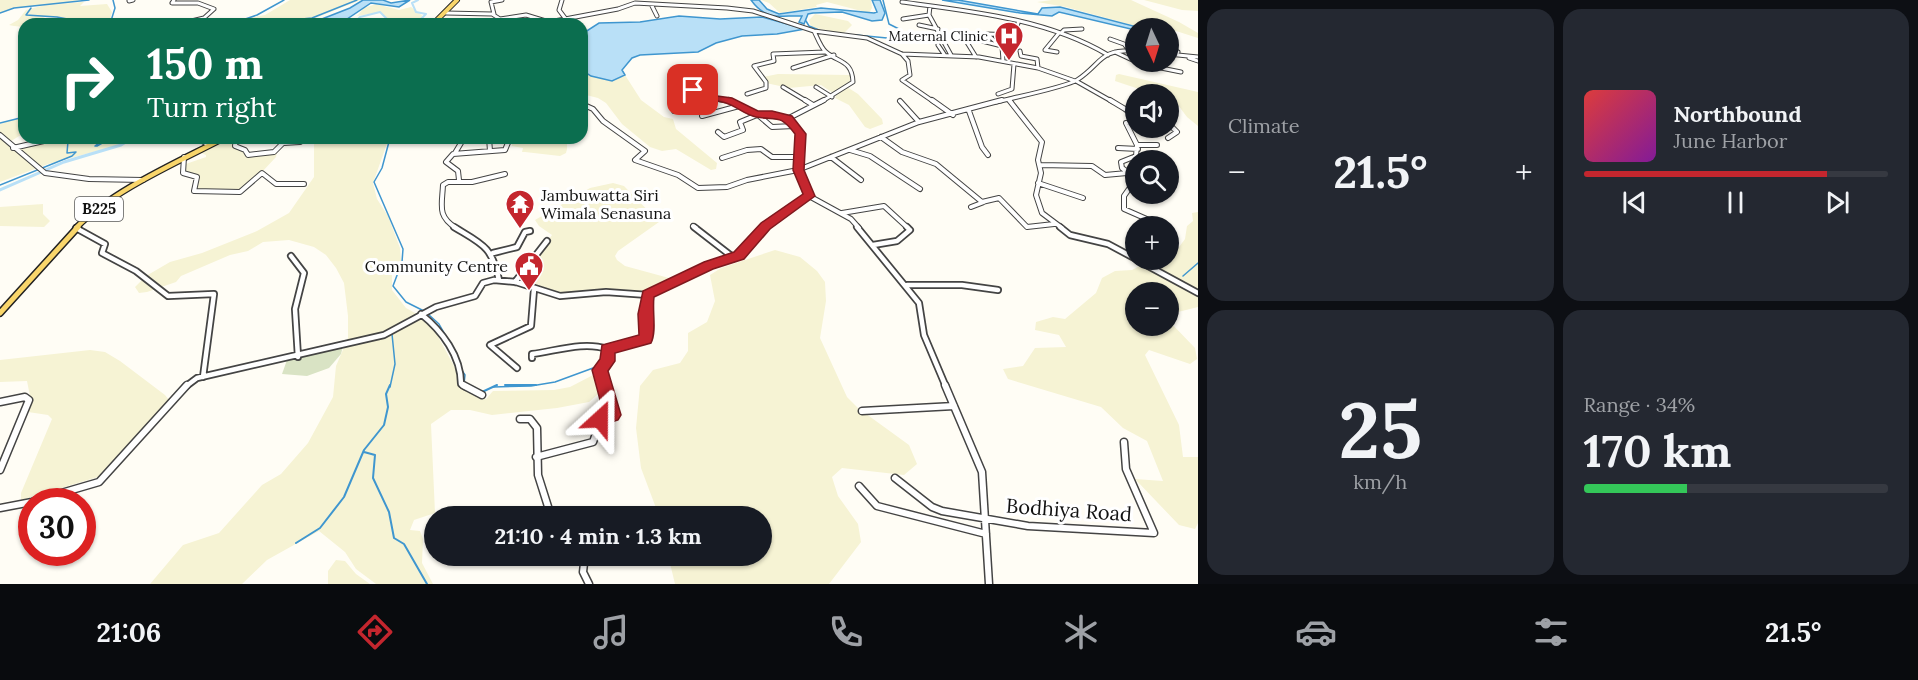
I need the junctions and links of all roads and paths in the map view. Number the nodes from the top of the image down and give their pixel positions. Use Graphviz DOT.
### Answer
graph roads {
  1 [pos="133,0"];
  2 [pos="174,0"];
  3 [pos="457,0"];
  4 [pos="502,0"];
  5 [pos="562,0"];
  6 [pos="129,1"];
  7 [pos="930,1"];
  8 [pos="902,2"];
  9 [pos="651,4"];
  10 [pos="931,6"];
  11 [pos="446,12"];
  12 [pos="494,14"];
  13 [pos="929,15"];
  14 [pos="657,16"];
  15 [pos="204,18"];
  16 [pos="440,18"];
  17 [pos="499,18"];
  18 [pos="506,18"];
  19 [pos="535,18"];
  20 [pos="565,18"];
  21 [pos="903,19"];
  22 [pos="1018,23"];
  23 [pos="919,26"];
  24 [pos="938,29"];
  25 [pos="1082,29"];
  26 [pos="814,31"];
  27 [pos="1060,33"];
  28 [pos="963,36"];
  29 [pos="1110,39"];
  30 [pos="982,41"];
  31 [pos="998,44"];
  32 [pos="938,45"];
  33 [pos="1125,45"];
  34 [pos="1020,51"];
  35 [pos="1125,51"];
  36 [pos="825,52"];
  37 [pos="1057,52"];
  38 [pos="1115,52"];
  39 [pos="1179,53"];
  40 [pos="902,54"];
  41 [pos="944,54"];
  42 [pos="1179,54"];
  43 [pos="1179,54"];
  44 [pos="834,55"];
  45 [pos="951,55"];
  46 [pos="1108,55"];
  47 [pos="1185,55"];
  48 [pos="976,57"];
  49 [pos="1198,59"];
  50 [pos="1003,62"];
  51 [pos="1014,64"];
  52 [pos="793,68"];
  53 [pos="1038,68"];
  54 [pos="1181,72"];
  55 [pos="683,77"];
  56 [pos="1076,81"];
  57 [pos="783,87"];
  58 [pos="816,87"];
  59 [pos="747,94"];
  60 [pos="998,94"];
  61 [pos="700,96"];
  62 [pos="832,97"];
  63 [pos="1009,100"];
  64 [pos="900,101"];
  65 [pos="813,105"];
  66 [pos="739,106"];
  67 [pos="588,107"];
  68 [pos="1125,109"];
  69 [pos="674,111"];
  70 [pos="969,111"];
  71 [pos="757,115"];
  72 [pos="953,115"];
  73 [pos="702,116"];
  74 [pos="789,118"];
  75 [pos="920,122"];
  76 [pos="794,126"];
  77 [pos="718,132"];
  78 [pos="0,135"];
  79 [pos="881,137"];
  80 [pos="1133,138"];
  81 [pos="31,144"];
  82 [pos="235,144"];
  83 [pos="282,144"];
  84 [pos="460,144"];
  85 [pos="489,144"];
  86 [pos="508,144"];
  87 [pos="209,145"];
  88 [pos="1157,145"];
  89 [pos="1137,147"];
  90 [pos="13,148"];
  91 [pos="1118,148"];
  92 [pos="850,150"];
  93 [pos="1136,150"];
  94 [pos="490,151"];
  95 [pos="455,153"];
  96 [pos="988,155"];
  97 [pos="184,157"];
  98 [pos="799,157"];
  99 [pos="831,157"];
  100 [pos="722,158"];
  101 [pos="1125,162"];
  102 [pos="1040,165"];
  103 [pos="798,170"];
  104 [pos="1125,171"];
  105 [pos="1125,173"];
  106 [pos="505,174"];
  107 [pos="143,180"];
  108 [pos="459,180"];
  109 [pos="861,180"];
  110 [pos="1038,183"];
  111 [pos="304,184"];
  112 [pos="920,189"];
  113 [pos="1125,194"];
  114 [pos="809,196"];
  115 [pos="1083,198"];
  116 [pos="984,202"];
  117 [pos="971,207"];
  118 [pos="842,213"];
  119 [pos="1139,216"];
  120 [pos="1054,224"];
  121 [pos="693,226"];
  122 [pos="76,228"];
  123 [pos="530,231"];
  124 [pos="547,241"];
  125 [pos="873,245"];
  126 [pos="493,253"];
  127 [pos="1125,253"];
  128 [pos="291,256"];
  129 [pos="734,258"];
  130 [pos="1157,270"];
  131 [pos="499,280"];
  132 [pos="515,282"];
  133 [pos="907,285"];
  134 [pos="534,288"];
  135 [pos="998,290"];
  136 [pos="1198,293"];
  137 [pos="648,295"];
  138 [pos="0,313"];
  139 [pos="421,314"];
  140 [pos="607,349"];
  141 [pos="298,357"];
  142 [pos="532,358"];
  143 [pos="517,368"];
  144 [pos="203,376"];
  145 [pos="482,395"];
  146 [pos="0,402"];
  147 [pos="954,406"];
  148 [pos="862,411"];
  149 [pos="520,418"];
  150 [pos="1124,442"];
  151 [pos="536,458"];
  152 [pos="0,470"];
  153 [pos="895,478"];
  154 [pos="859,486"];
  155 [pos="78,488"];
  156 [pos="18,504"];
  157 [pos="548,506"];
  158 [pos="0,508"];
  159 [pos="986,520"];
  160 [pos="986,534"];
  161 [pos="584,566"];
  162 [pos="589,584"];
  163 [pos="989,584"];
  1 -- 6 [label="street"];
  2 -- 15 [label="street"];
  3 -- 11 [label="main road"];
  4 -- 12 [label="street"];
  5 -- 20 [label="street"];
  7 -- 10 [label="street"];
  8 -- 10 [label="street"];
  9 -- 14 [label="street"];
  9 -- 20 [label="street"];
  9 -- 26 [label="street"];
  10 -- 13 [label="street"];
  10 -- 22 [label="street"];
  11 -- 12 [label="street"];
  11 -- 16 [label="main road"];
  12 -- 17 [label="street"];
  13 -- 21 [label="street"];
  13 -- 24 [label="street"];
  18 -- 19 [label="street"];
  22 -- 27 [label="street"];
  22 -- 31 [label="street"];
  23 -- 24 [label="street"];
  24 -- 45 [label="street"];
  25 -- 27 [label="street"];
  26 -- 36 [label="street"];
  26 -- 40 [label="street"];
  27 -- 37 [label="street"];
  27 -- 46 [label="street"];
  28 -- 48 [label="street"];
  29 -- 33 [label="street"];
  30 -- 31 [label="street"];
  31 -- 50 [label="street"];
  32 -- 41 [label="street"];
  34 -- 53 [label="street"];
  35 -- 38 [label="street"];
  36 -- 44 [label="street"];
  36 -- 59 [label="street"];
  38 -- 46 [label="street"];
  38 -- 54 [label="street"];
  39 -- 47 [label="street"];
  40 -- 41 [label="street"];
  40 -- 72 [label="street"];
  41 -- 45 [label="street"];
  42 -- 47 [label="street"];
  43 -- 49 [label="street"];
  44 -- 52 [label="street"];
  44 -- 62 [label="street"];
  45 -- 48 [label="street"];
  46 -- 56 [label="street"];
  47 -- 49 [label="street"];
  48 -- 50 [label="street"];
  50 -- 51 [label="street"];
  51 -- 53 [label="street"];
  51 -- 60 [label="street"];
  53 -- 56 [label="street"];
  55 -- 61 [label="street"];
  56 -- 63 [label="street"];
  56 -- 68 [label="street"];
  57 -- 65 [label="street"];
  58 -- 62 [label="street"];
  61 -- 66 [label="street"];
  61 -- 69 [label="street"];
  62 -- 65 [label="street"];
  63 -- 70 [label="street"];
  63 -- 102 [label="street"];
  64 -- 75 [label="street"];
  65 -- 74 [label="street"];
  66 -- 71 [label="street"];
  66 -- 73 [label="street"];
  67 -- 103 [label="street"];
  70 -- 72 [label="street"];
  70 -- 96 [label="street"];
  71 -- 74 [label="street"];
  71 -- 76 [label="street"];
  71 -- 77 [label="street"];
  72 -- 75 [label="street"];
  74 -- 76 [label="street"];
  75 -- 79 [label="street"];
  76 -- 98 [label="street"];
  78 -- 90 [label="street"];
  79 -- 92 [label="street"];
  79 -- 116 [label="street"];
  80 -- 89 [label="street"];
  81 -- 90 [label="street"];
  82 -- 83 [label="street"];
  84 -- 95 [label="street"];
  85 -- 94 [label="street"];
  86 -- 94 [label="street"];
  87 -- 97 [label="main road, B225"];
  88 -- 89 [label="street"];
  89 -- 91 [label="street"];
  89 -- 93 [label="street"];
  90 -- 107 [label="street"];
  92 -- 99 [label="street"];
  92 -- 112 [label="street"];
  94 -- 95 [label="street"];
  95 -- 108 [label="street"];
  97 -- 107 [label="main road, B225"];
  97 -- 111 [label="street"];
  98 -- 100 [label="street"];
  98 -- 103 [label="street"];
  99 -- 103 [label="street"];
  99 -- 109 [label="street"];
  101 -- 104 [label="street"];
  102 -- 105 [label="street"];
  102 -- 110 [label="street"];
  103 -- 114 [label="street"];
  106 -- 108 [label="street"];
  107 -- 122 [label="main road, B225"];
  108 -- 126 [label="street"];
  110 -- 115 [label="street"];
  110 -- 120 [label="street"];
  113 -- 119 [label="street"];
  114 -- 118 [label="street"];
  114 -- 129 [label="street"];
  116 -- 117 [label="street"];
  116 -- 120 [label="street"];
  118 -- 125 [label="street"];
  118 -- 125 [label="street"];
  120 -- 127 [label="street"];
  121 -- 129 [label="street"];
  122 -- 138 [label="main road, B225"];
  122 -- 144 [label="street"];
  123 -- 126 [label="street"];
  124 -- 132 [label="street"];
  125 -- 133 [label="street"];
  126 -- 131 [label="street"];
  128 -- 141 [label="street"];
  129 -- 137 [label="street"];
  130 -- 136 [label="street"];
  131 -- 132 [label="street"];
  131 -- 139 [label="street"];
  132 -- 134 [label="street"];
  133 -- 135 [label="street"];
  133 -- 147 [label="street"];
  134 -- 137 [label="street"];
  134 -- 143 [label="street"];
  137 -- 140 [label="street"];
  139 -- 141 [label="street"];
  139 -- 145 [label="street"];
  140 -- 142 [label="street"];
  140 -- 151 [label="street"];
  141 -- 144 [label="street"];
  144 -- 155 [label="street"];
  146 -- 152 [label="street"];
  147 -- 148 [label="street"];
  147 -- 159 [label="street"];
  149 -- 151 [label="street"];
  150 -- 159 [label="street, Bodhiya Road"];
  151 -- 157 [label="street"];
  153 -- 159 [label="street, Bodhiya Road"];
  154 -- 160 [label="street"];
  156 -- 158 [label="street"];
  159 -- 160 [label="street"];
  160 -- 163 [label="street"];
  161 -- 162 [label="street"];
}
